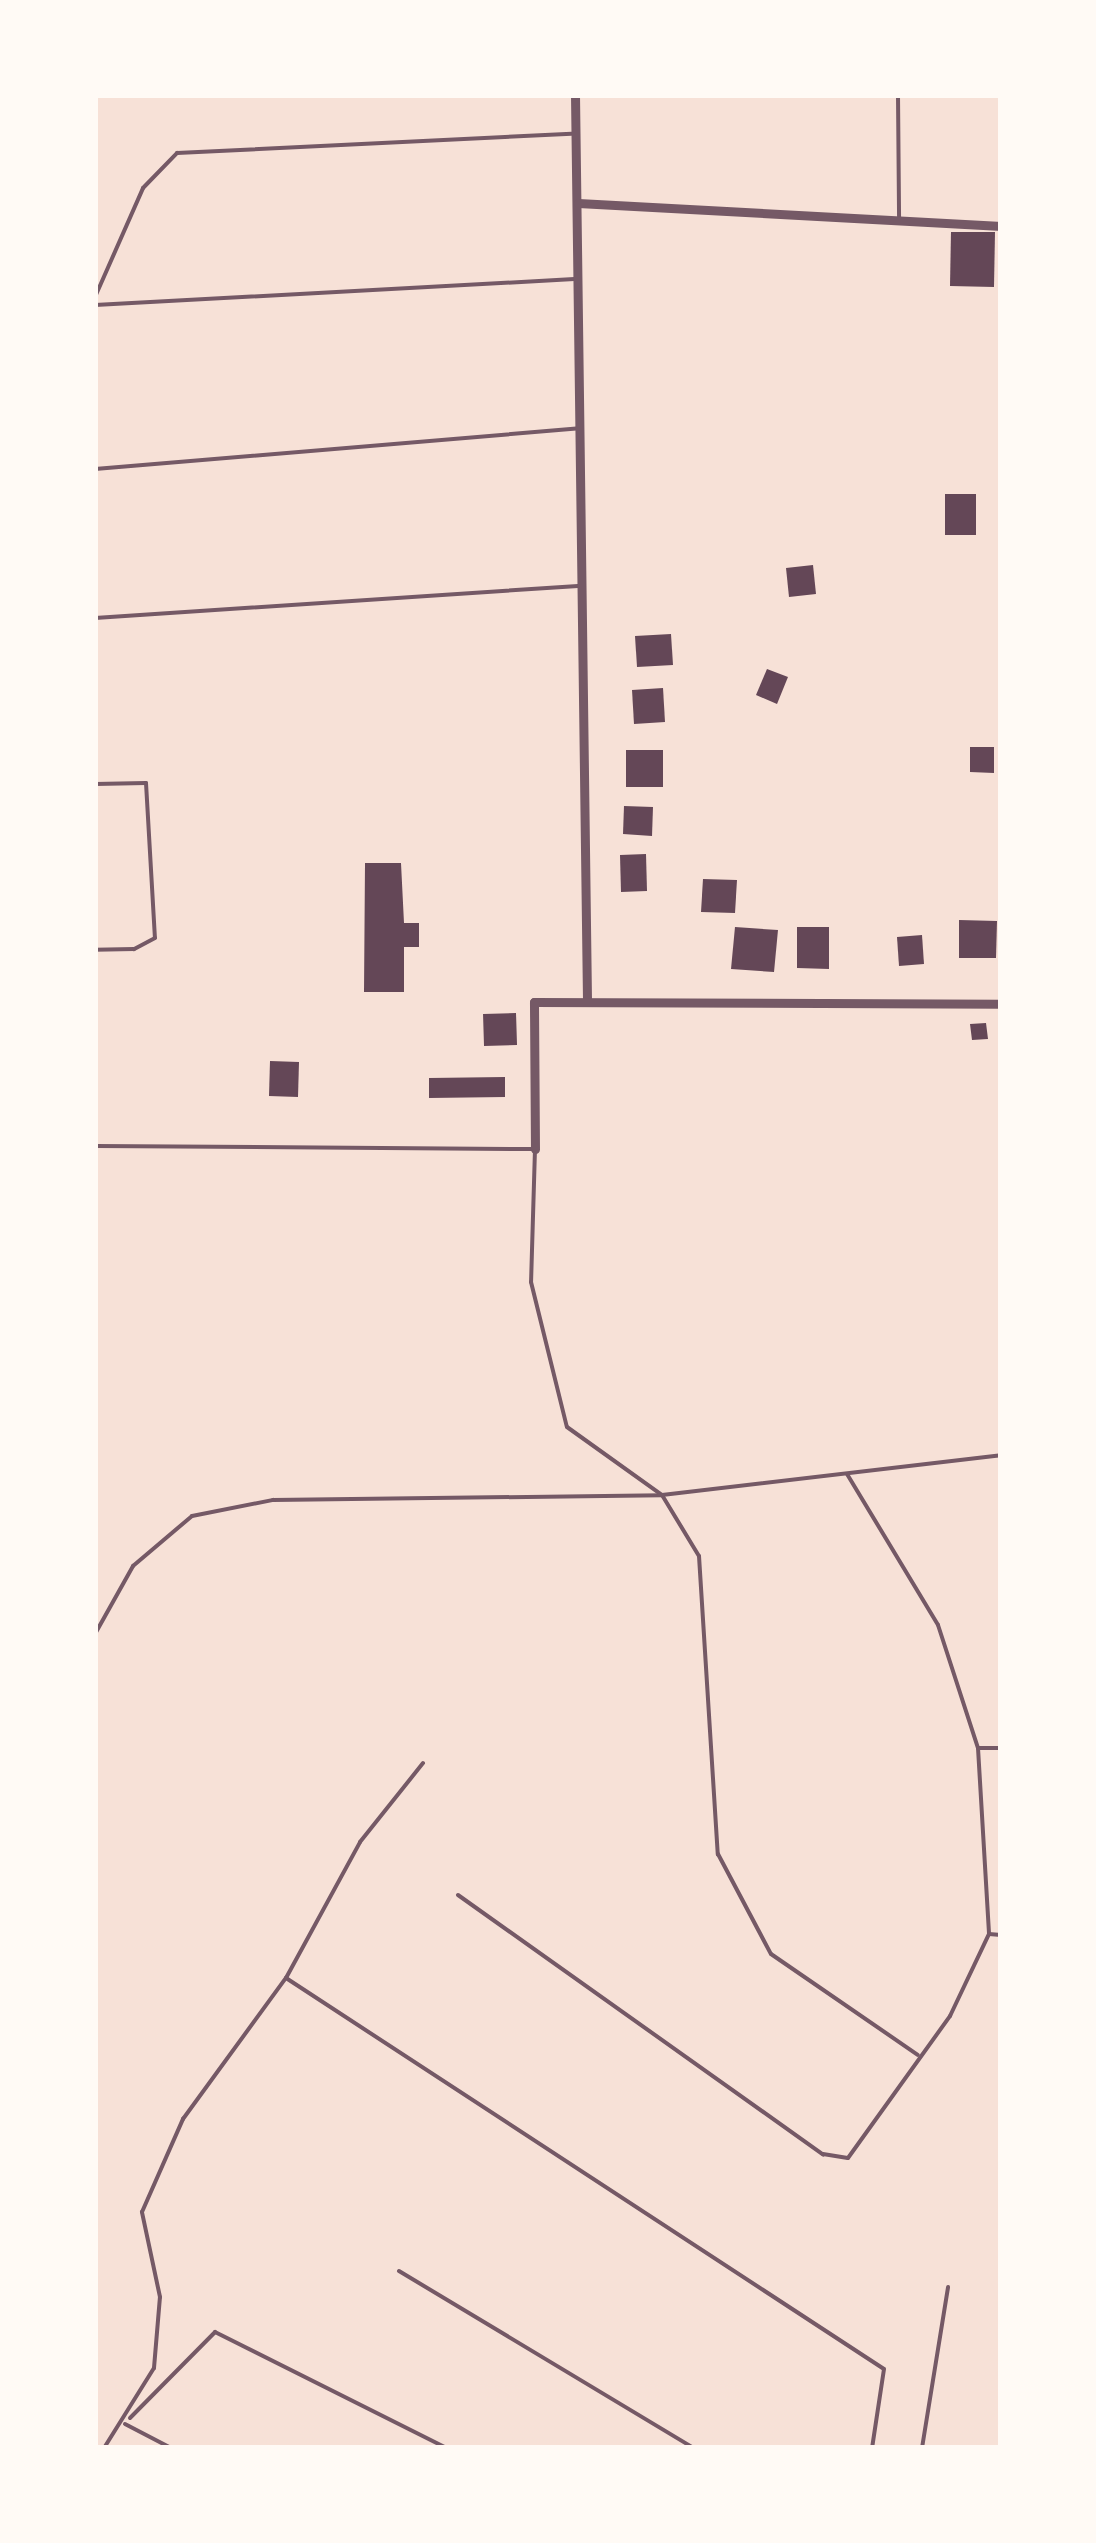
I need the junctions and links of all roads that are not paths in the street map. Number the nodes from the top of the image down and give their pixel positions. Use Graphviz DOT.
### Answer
graph roads {
  1 [pos="575,95"];
  2 [pos="898,95"];
  3 [pos="576,134"];
  4 [pos="578,204"];
  5 [pos="900,221"];
  6 [pos="1001,226"];
  7 [pos="579,279"];
  8 [pos="95,297"];
  9 [pos="95,306"];
  10 [pos="581,428"];
  11 [pos="95,469"];
  12 [pos="583,586"];
  13 [pos="95,618"];
  14 [pos="95,784"];
  15 [pos="95,950"];
  16 [pos="588,1000"];
  17 [pos="1001,1004"];
  18 [pos="95,1146"];
  19 [pos="535,1149"];
  20 [pos="1001,1455"];
  21 [pos="847,1474"];
  22 [pos="662,1495"];
  23 [pos="95,1634"];
  24 [pos="978,1748"];
  25 [pos="1001,1748"];
  26 [pos="423,1763"];
  27 [pos="458,1894"];
  28 [pos="989,1934"];
  29 [pos="1001,1935"];
  30 [pos="286,1978"];
  31 [pos="918,2055"];
  32 [pos="399,2271"];
  33 [pos="948,2287"];
  34 [pos="124,2424"];
  35 [pos="104,2448"];
  36 [pos="171,2448"];
  37 [pos="447,2448"];
  38 [pos="693,2448"];
  39 [pos="872,2448"];
  40 [pos="922,2448"];
  1 -- 3 [label="street"];
  2 -- 5 [label="lane"];
  3 -- 4 [label="street"];
  3 -- 8 [label="lane"];
  4 -- 5 [label="street"];
  4 -- 7 [label="street"];
  5 -- 6 [label="street"];
  7 -- 9 [label="lane"];
  7 -- 10 [label="street"];
  10 -- 11 [label="lane"];
  10 -- 12 [label="street"];
  12 -- 13 [label="lane"];
  12 -- 16 [label="street"];
  14 -- 15 [label="lane"];
  16 -- 17 [label="street"];
  16 -- 19 [label="street"];
  18 -- 19 [label="lane"];
  19 -- 22 [label="lane"];
  20 -- 21 [label="lane"];
  21 -- 22 [label="lane"];
  21 -- 24 [label="lane"];
  22 -- 23 [label="lane"];
  22 -- 31 [label="lane"];
  24 -- 25 [label="lane"];
  24 -- 28 [label="lane"];
  26 -- 30 [label="lane"];
  27 -- 31 [label="lane"];
  28 -- 29 [label="lane"];
  28 -- 31 [label="lane"];
  30 -- 34 [label="lane"];
  30 -- 39 [label="lane"];
  32 -- 38 [label="lane"];
  33 -- 40 [label="lane"];
  34 -- 35 [label="lane"];
  34 -- 36 [label="lane"];
  34 -- 37 [label="lane"];
}
